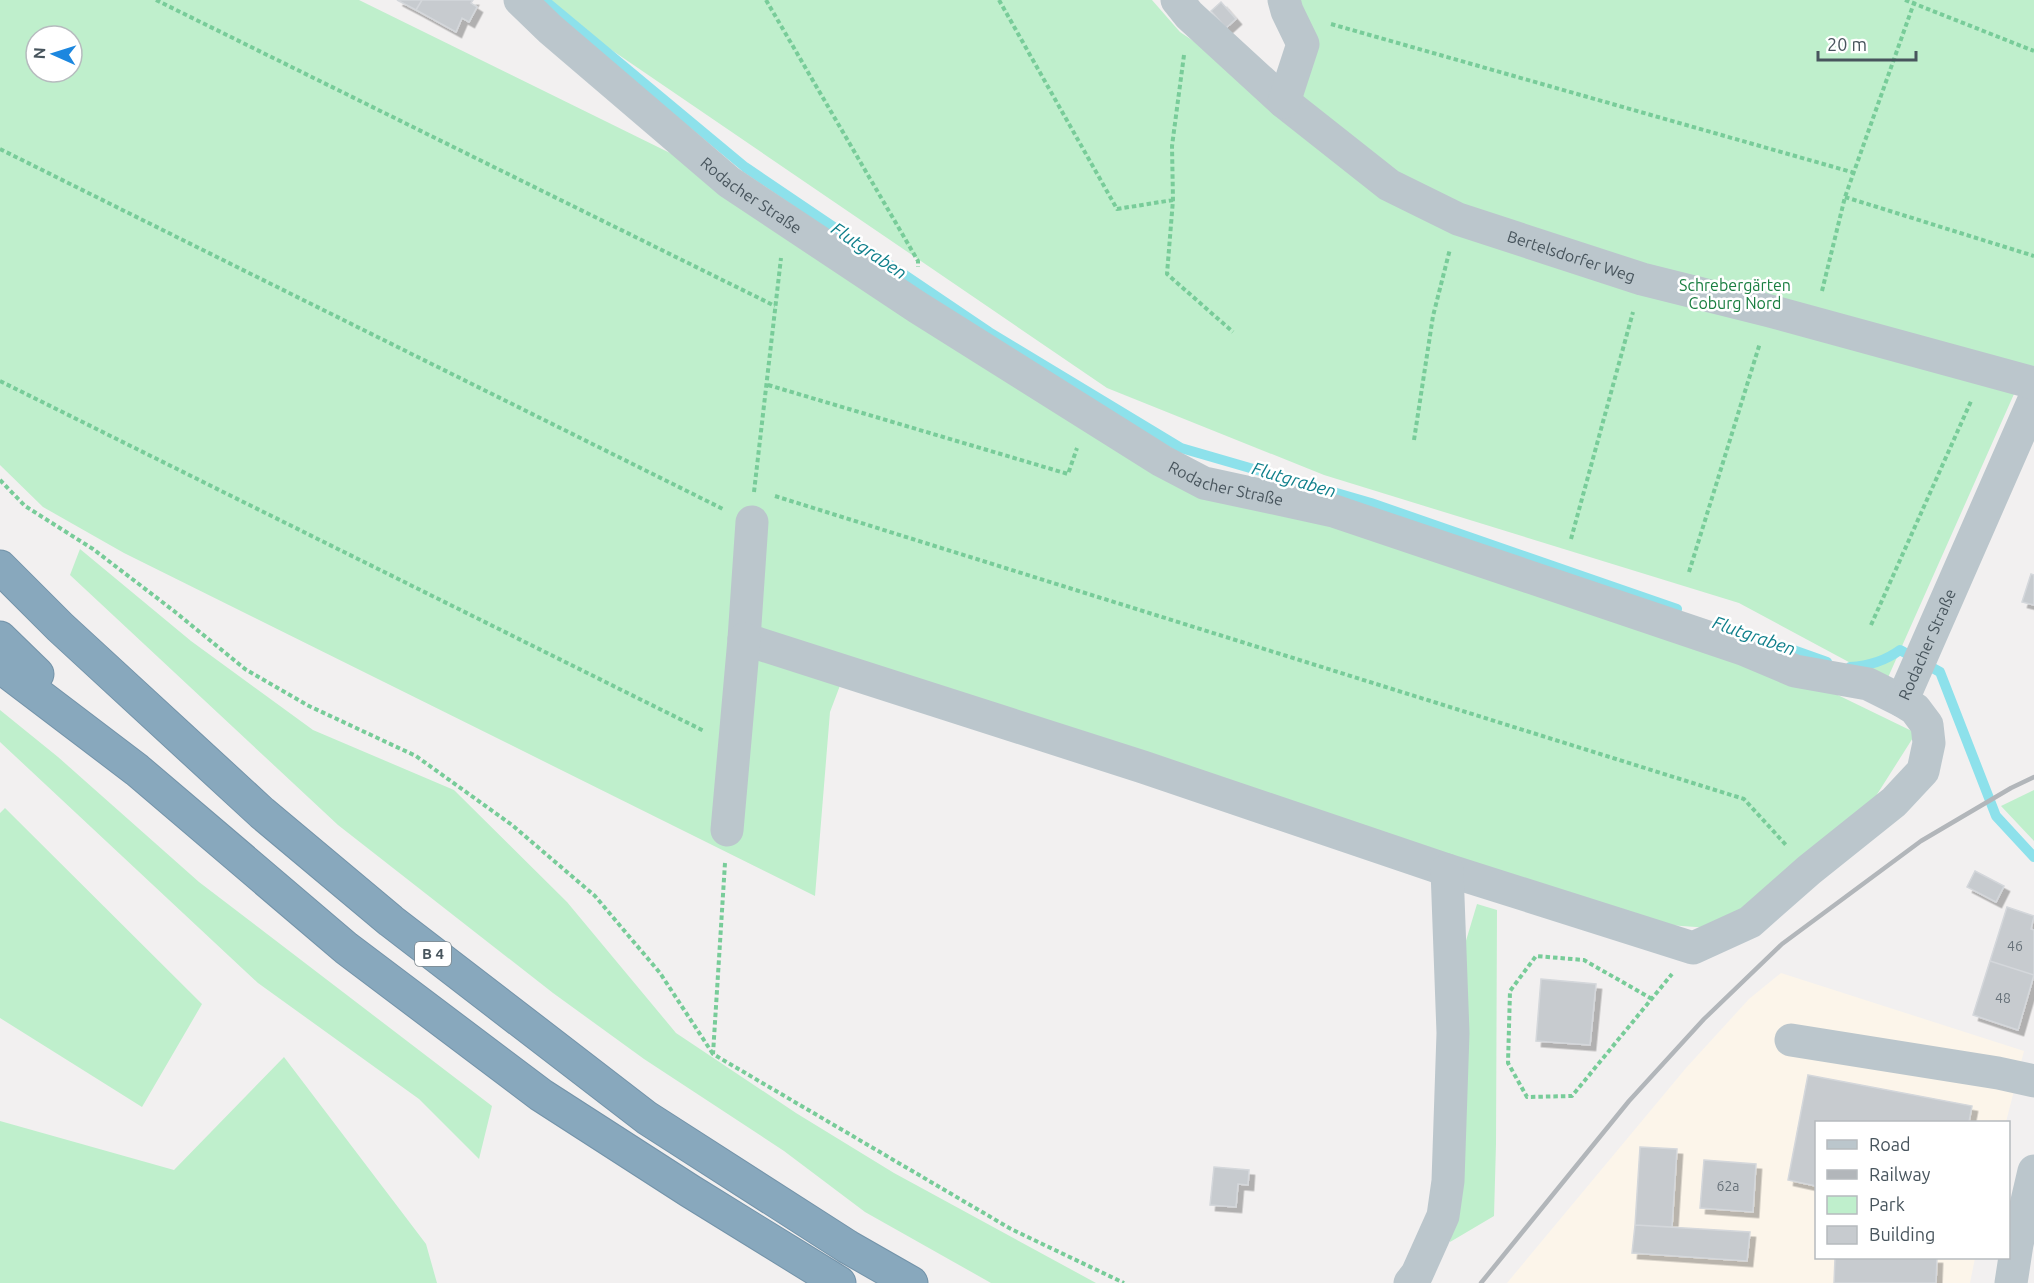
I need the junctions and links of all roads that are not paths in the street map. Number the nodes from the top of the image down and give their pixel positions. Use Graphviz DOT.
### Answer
graph roads {
  1 [pos="520,0"];
  2 [pos="1285,6"];
  3 [pos="1183,8"];
  4 [pos="1284,102"];
  5 [pos="2034,383"];
  6 [pos="2034,400"];
  7 [pos="759,507"];
  8 [pos="0,567"];
  9 [pos="0,638"];
  10 [pos="744,639"];
  11 [pos="0,666"];
  12 [pos="1913,675"];
  13 [pos="137,770"];
  14 [pos="727,830"];
  15 [pos="1447,870"];
  16 [pos="1791,1040"];
  17 [pos="2034,1082"];
  18 [pos="2034,1171"];
  19 [pos="2026,1246"];
  20 [pos="839,1283"];
  21 [pos="911,1283"];
  22 [pos="1410,1283"];
  23 [pos="2011,1283"];
  1 -- 12 [label="street, Rodacher Straße"];
  2 -- 4 [label="street"];
  3 -- 4 [label="street, Bertelsdorfer Weg"];
  4 -- 5 [label="street, Bertelsdorfer Weg"];
  6 -- 12 [label="street, Rodacher Straße"];
  7 -- 10 [label="street"];
  8 -- 21 [label="highway, B 4"];
  9 -- 13 [label="highway"];
  10 -- 14 [label="street"];
  10 -- 15 [label="street"];
  11 -- 13 [label="highway"];
  12 -- 15 [label="street"];
  13 -- 20 [label="highway"];
  15 -- 22 [label="street"];
  16 -- 17 [label="street"];
  18 -- 19 [label="street"];
  19 -- 23 [label="street"];
}
